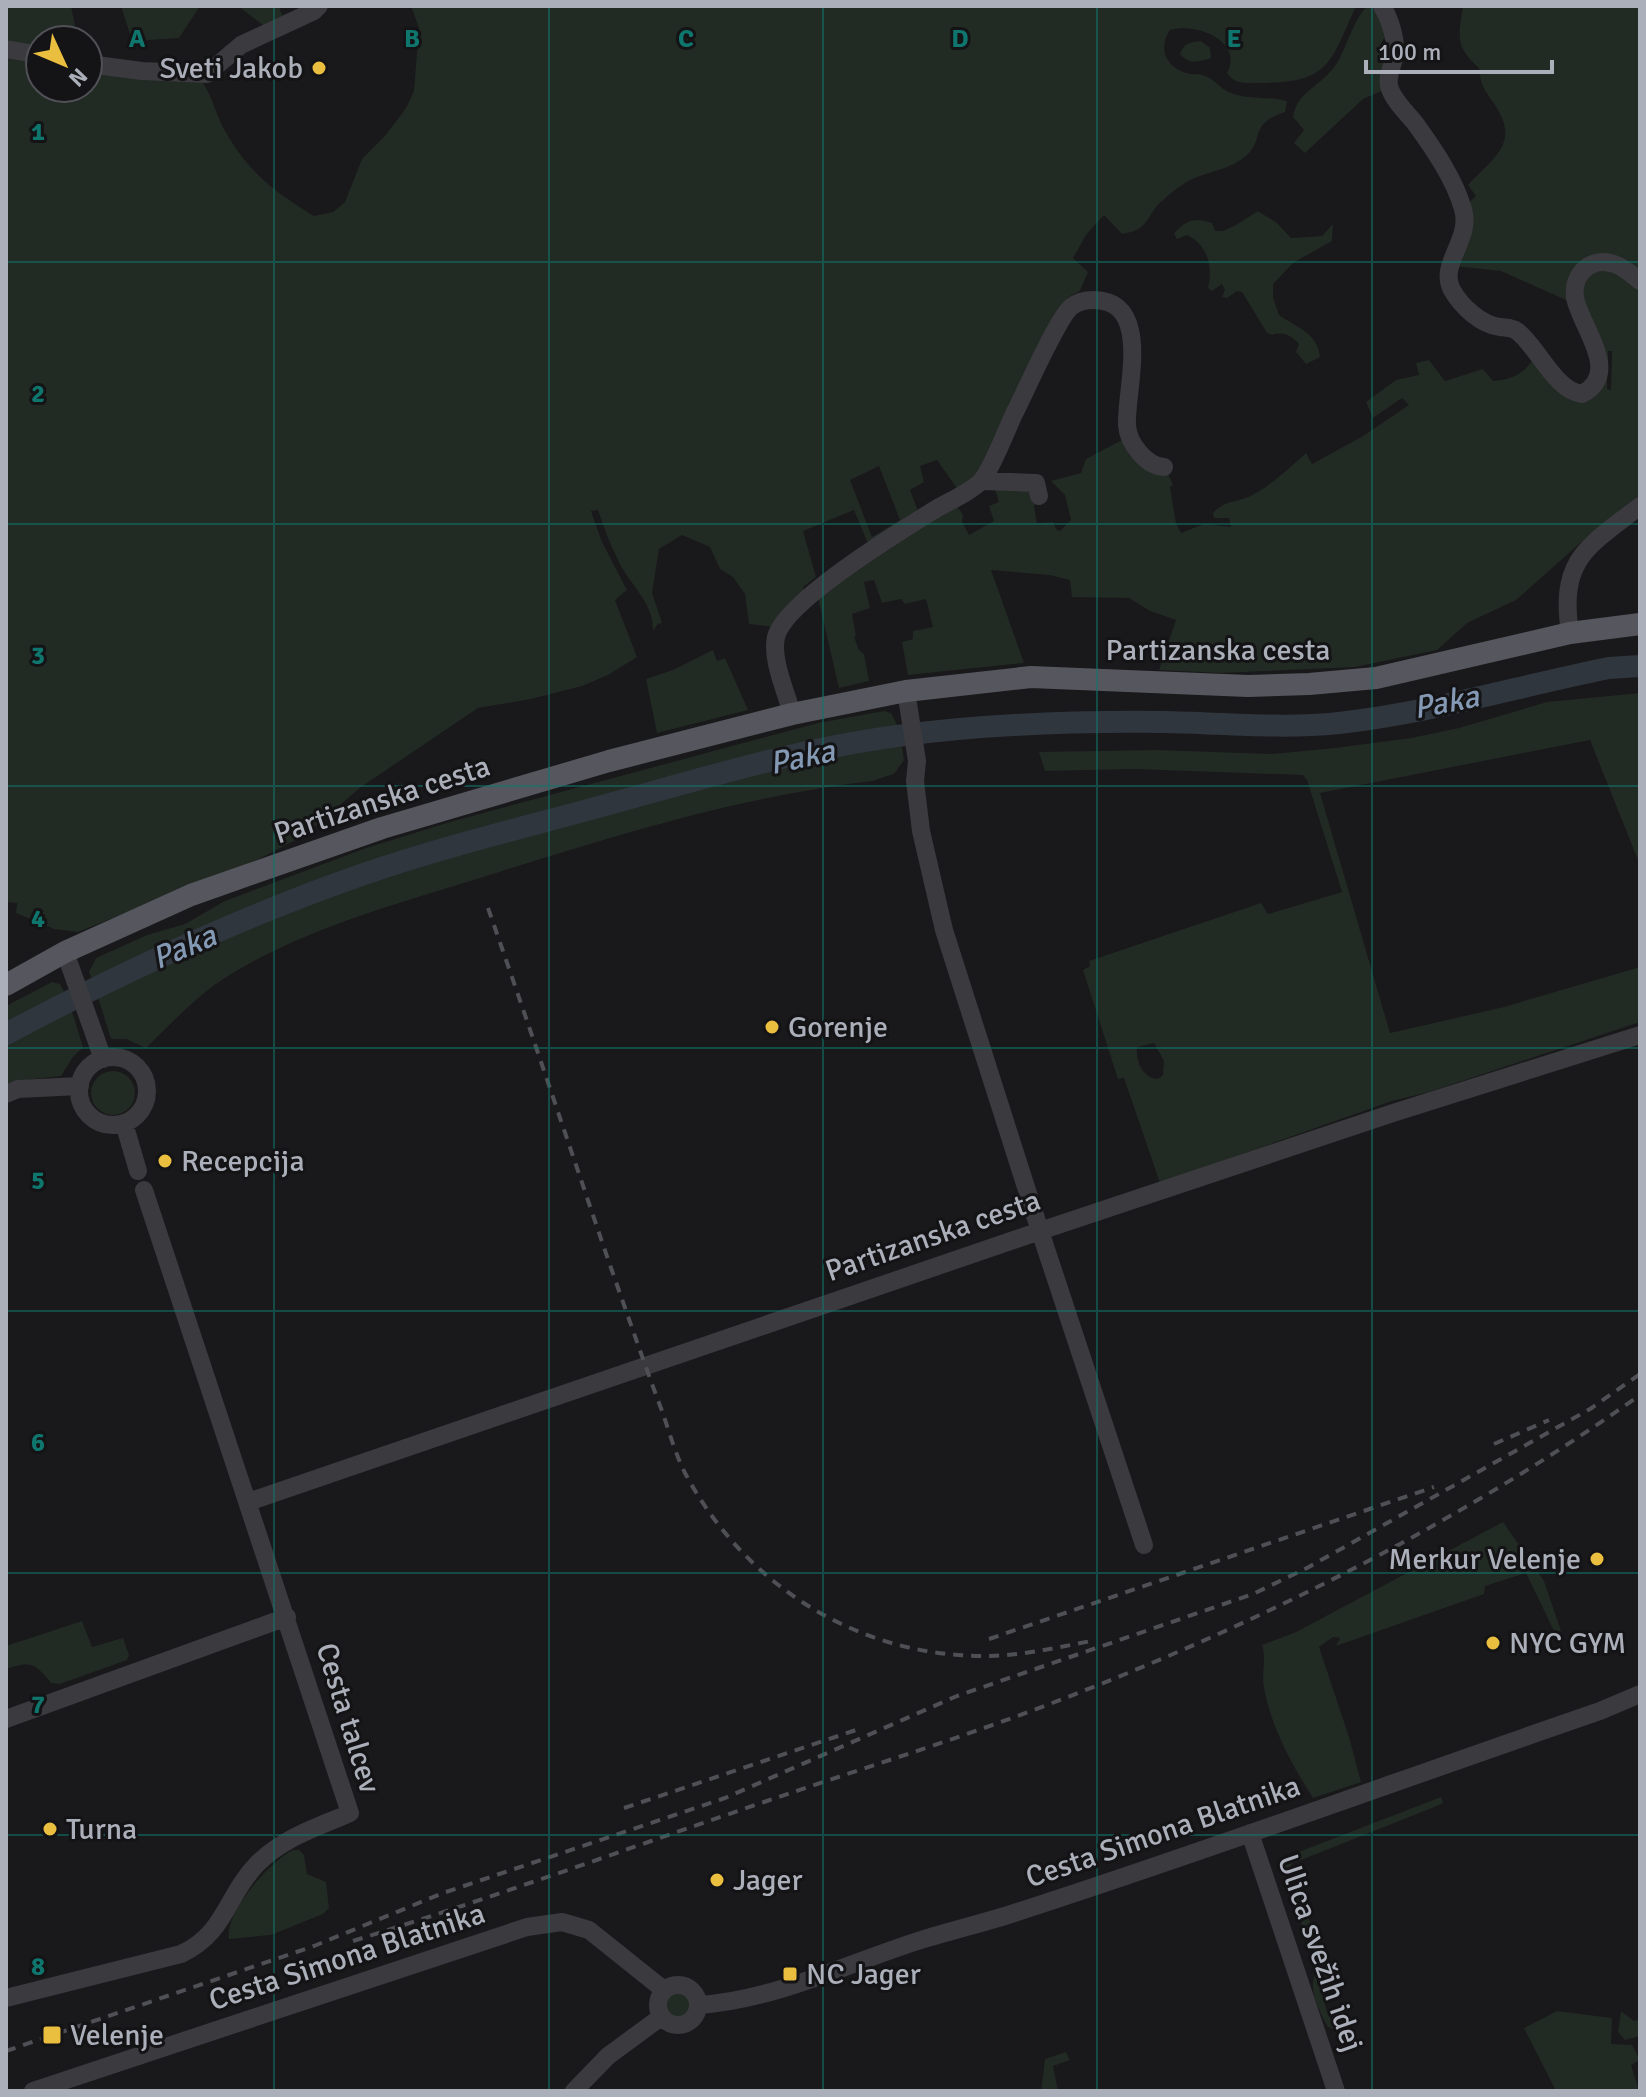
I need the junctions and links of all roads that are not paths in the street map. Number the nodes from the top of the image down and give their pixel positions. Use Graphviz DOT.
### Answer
graph roads {
  1 [pos="319,6"];
  2 [pos="1382,6"];
  3 [pos="104,66"];
  4 [pos="1640,281"];
  5 [pos="1164,467"];
  6 [pos="982,481"];
  7 [pos="1039,496"];
  8 [pos="1640,506"];
  9 [pos="1640,624"];
  10 [pos="1570,633"];
  11 [pos="906,691"];
  12 [pos="792,714"];
  13 [pos="65,952"];
  14 [pos="6,985"];
  15 [pos="1640,1035"];
  16 [pos="103,1059"];
  17 [pos="80,1086"];
  18 [pos="6,1094"];
  19 [pos="124,1123"];
  20 [pos="138,1171"];
  21 [pos="144,1190"];
  22 [pos="1040,1231"];
  23 [pos="248,1502"];
  24 [pos="1144,1545"];
  25 [pos="287,1617"];
  26 [pos="1640,1694"];
  27 [pos="6,1719"];
  28 [pos="1250,1833"];
  29 [pos="664,1990"];
  30 [pos="6,1998"];
  31 [pos="698,2005"];
  32 [pos="661,2017"];
  33 [pos="33,2091"];
  34 [pos="574,2091"];
  35 [pos="1336,2091"];
  1 -- 3 [label="street"];
  2 -- 4 [label="street"];
  5 -- 6 [label="street"];
  6 -- 7 [label="street"];
  6 -- 12 [label="street"];
  8 -- 10 [label="street"];
  9 -- 10 [label="main road, Partizanska cesta"];
  10 -- 11 [label="main road, Partizanska cesta"];
  11 -- 12 [label="main road, Partizanska cesta"];
  11 -- 22 [label="street"];
  12 -- 13 [label="main road, Partizanska cesta"];
  13 -- 14 [label="main road, Partizanska cesta"];
  13 -- 16 [label="street"];
  15 -- 22 [label="street, Partizanska cesta"];
  16 -- 17 [label="street"];
  16 -- 19 [label="street"];
  17 -- 18 [label="street"];
  17 -- 19 [label="street"];
  19 -- 20 [label="street"];
  21 -- 23 [label="street"];
  22 -- 23 [label="street, Partizanska cesta"];
  22 -- 24 [label="street"];
  23 -- 25 [label="street"];
  25 -- 27 [label="street"];
  25 -- 30 [label="street, Cesta talcev"];
  26 -- 28 [label="street, Cesta Simona Blatnika"];
  28 -- 31 [label="street, Cesta Simona Blatnika"];
  28 -- 35 [label="street, Ulica svežih idej"];
  29 -- 31 [label="street"];
  29 -- 32 [label="street"];
  29 -- 33 [label="street, Cesta Simona Blatnika"];
  31 -- 32 [label="street"];
  32 -- 34 [label="street"];
}
